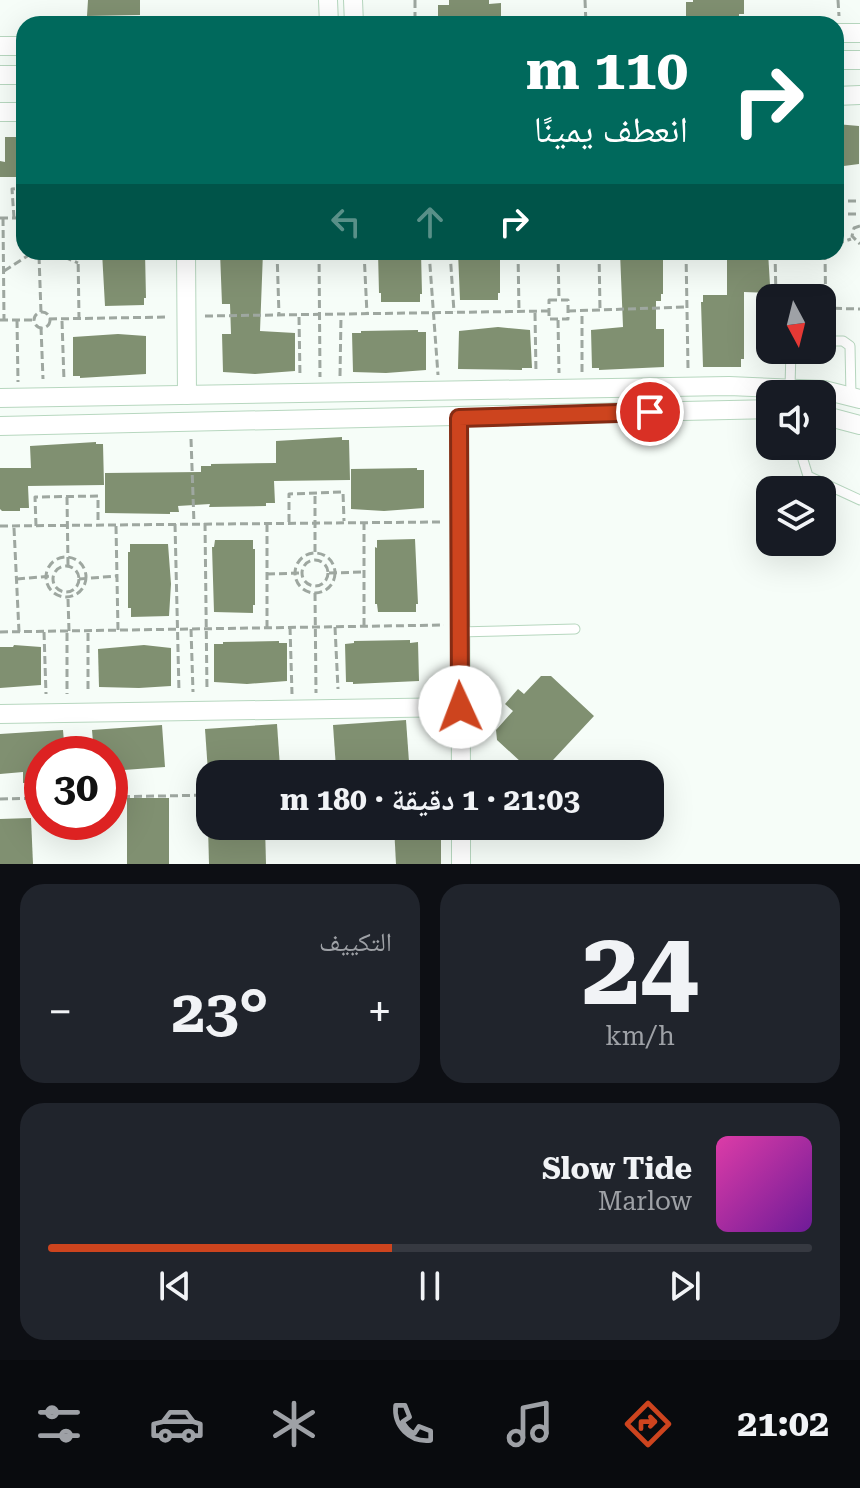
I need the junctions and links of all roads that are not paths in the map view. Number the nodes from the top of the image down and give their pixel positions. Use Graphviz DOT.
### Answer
graph roads {
  1 [pos="186,260"];
  2 [pos="836,341"];
  3 [pos="686,386"];
  4 [pos="756,387"];
  5 [pos="836,393"];
  6 [pos="208,394"];
  7 [pos="187,395"];
  8 [pos="9,398"];
  9 [pos="856,398"];
  10 [pos="756,409"];
  11 [pos="682,411"];
  12 [pos="459,418"];
  13 [pos="836,419"];
  14 [pos="199,422"];
  15 [pos="860,425"];
  16 [pos="0,426"];
  17 [pos="803,460"];
  18 [pos="860,500"];
  19 [pos="458,628"];
  20 [pos="575,629"];
  21 [pos="460,707"];
  22 [pos="0,714"];
  23 [pos="461,760"];
  24 [pos="461,840"];
  25 [pos="461,864"];
  1 -- 7 [label="street"];
  2 -- 9 [label="lane"];
  3 -- 4 [label="street"];
  3 -- 6 [label="street"];
  3 -- 11 [label="street"];
  5 -- 9 [label="street"];
  6 -- 7 [label="street"];
  6 -- 14 [label="street"];
  7 -- 8 [label="street"];
  10 -- 11 [label="street"];
  11 -- 12 [label="street"];
  12 -- 14 [label="street"];
  12 -- 19 [label="street"];
  13 -- 15 [label="street"];
  14 -- 16 [label="street"];
  17 -- 18 [label="lane"];
  19 -- 20 [label="lane"];
  19 -- 21 [label="street"];
  21 -- 22 [label="street"];
  21 -- 23 [label="street"];
  24 -- 25 [label="street"];
}
